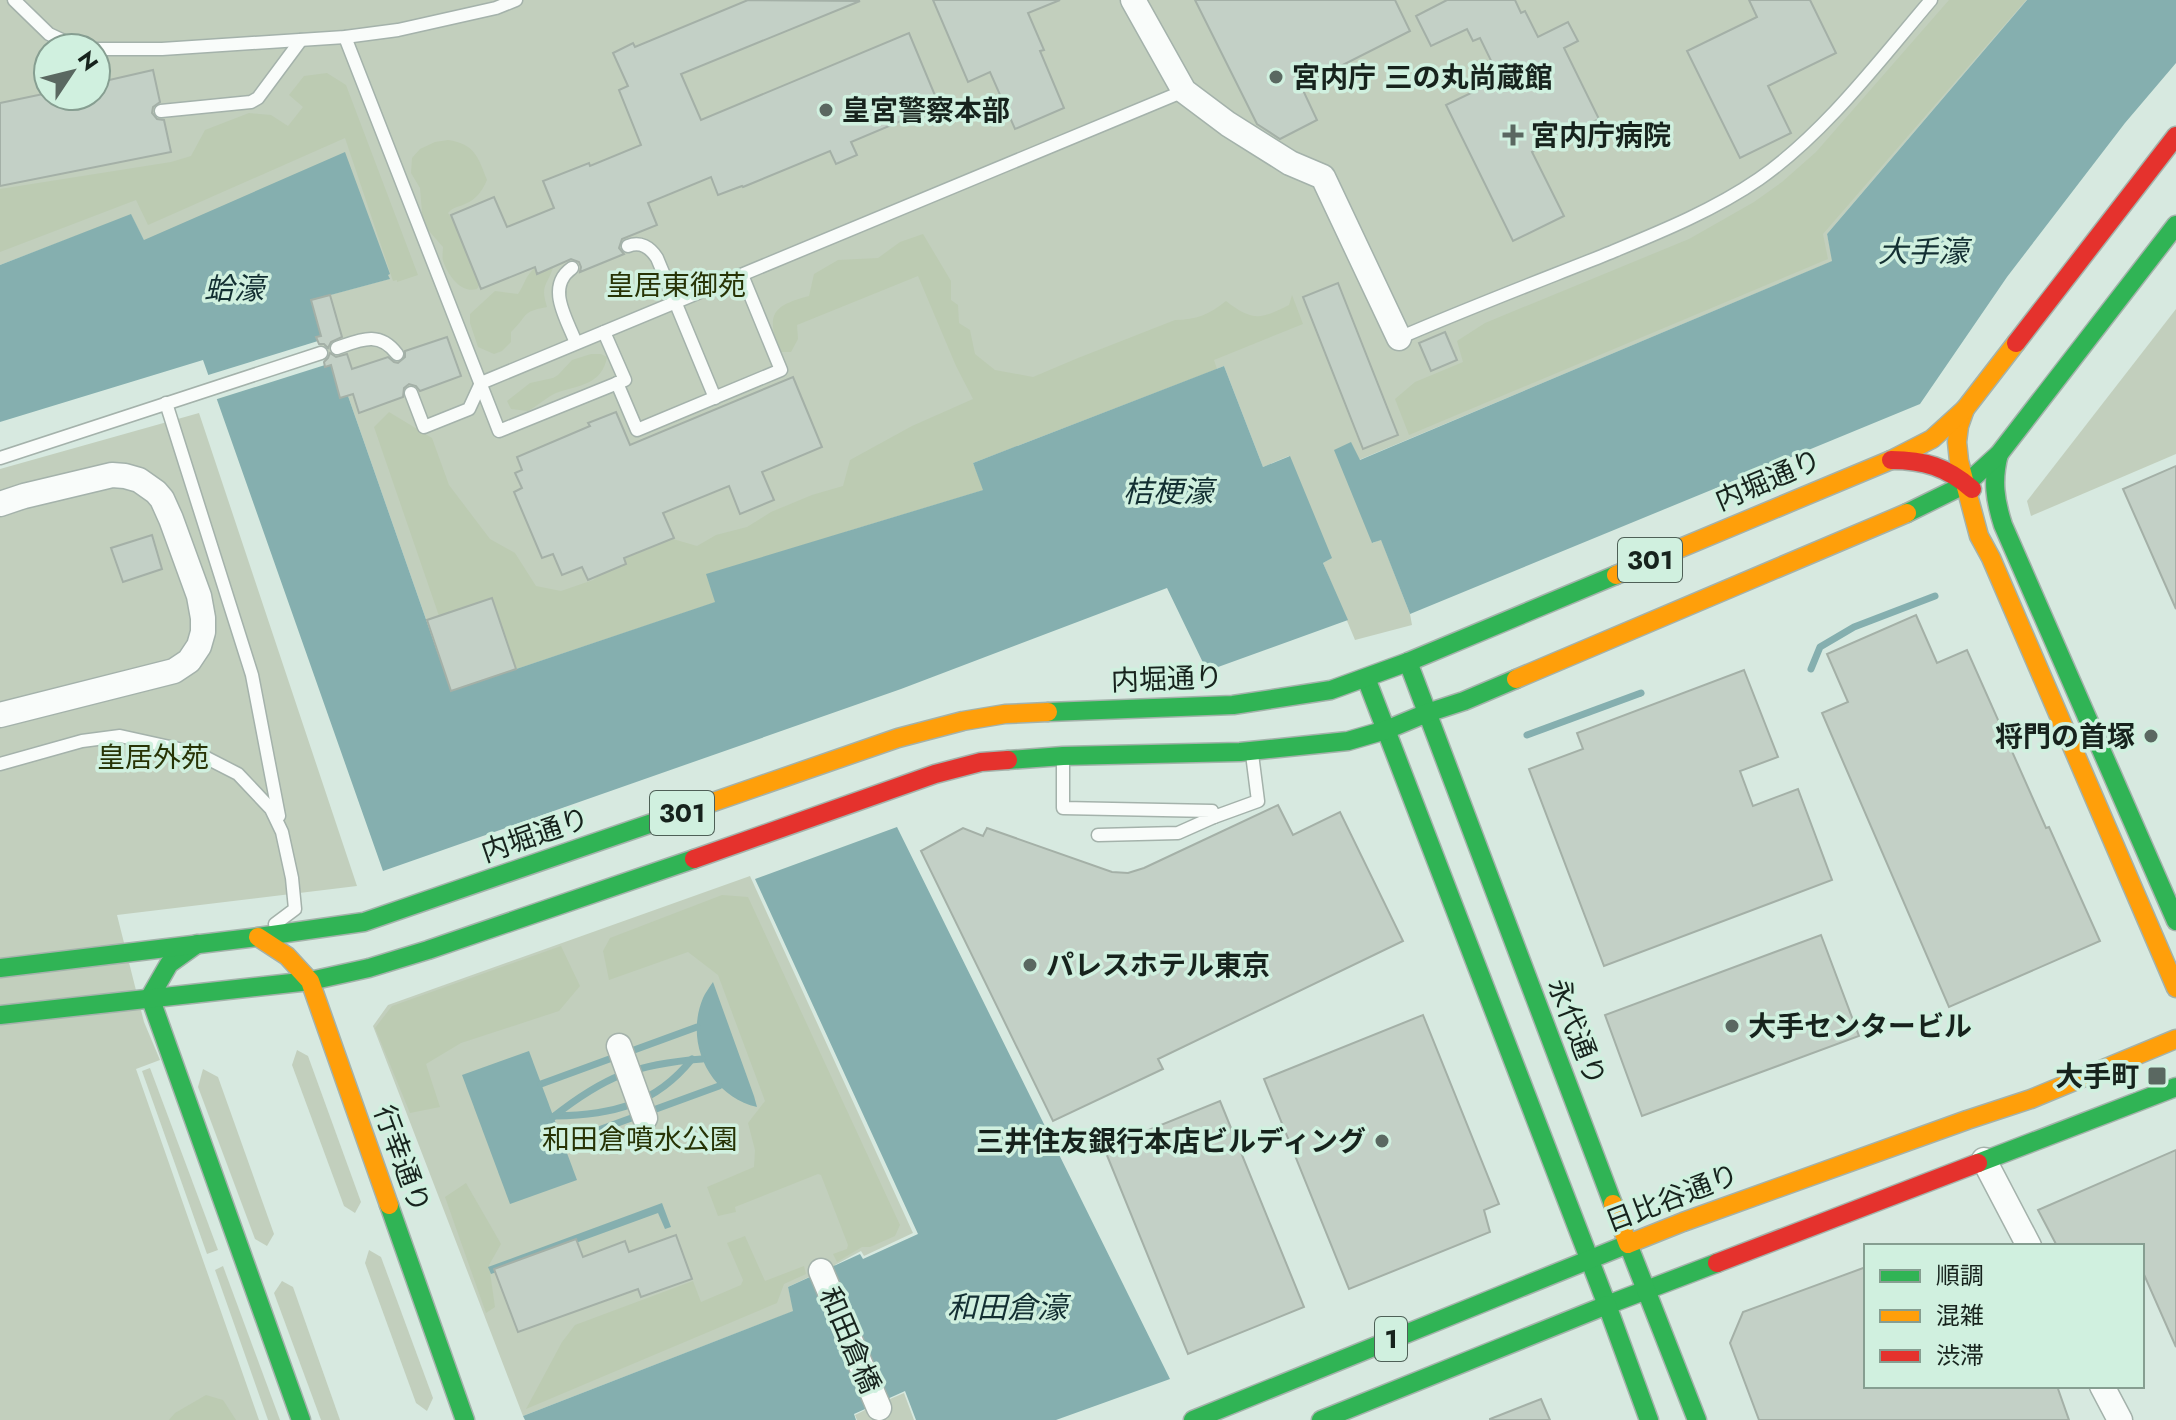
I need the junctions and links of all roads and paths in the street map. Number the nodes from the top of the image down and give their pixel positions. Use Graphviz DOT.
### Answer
graph roads {
  1 [pos="14,0"];
  2 [pos="516,0"];
  3 [pos="1133,0"];
  4 [pos="1931,0"];
  5 [pos="47,32"];
  6 [pos="345,37"];
  7 [pos="301,40"];
  8 [pos="112,49"];
  9 [pos="1184,91"];
  10 [pos="161,111"];
  11 [pos="2176,136"];
  12 [pos="2176,225"];
  13 [pos="628,246"];
  14 [pos="572,268"];
  15 [pos="742,275"];
  16 [pos="674,303"];
  17 [pos="604,332"];
  18 [pos="1399,338"];
  19 [pos="576,343"];
  20 [pos="337,348"];
  21 [pos="321,353"];
  22 [pos="397,354"];
  23 [pos="481,383"];
  24 [pos="617,383"];
  25 [pos="411,393"];
  26 [pos="715,398"];
  27 [pos="166,403"];
  28 [pos="1965,409"];
  29 [pos="1999,454"];
  30 [pos="0,458"];
  31 [pos="1891,460"];
  32 [pos="1966,484"];
  33 [pos="0,504"];
  34 [pos="1910,511"];
  35 [pos="2003,525"];
  36 [pos="1979,536"];
  37 [pos="1408,662"];
  38 [pos="1366,678"];
  39 [pos="1427,713"];
  40 [pos="0,715"];
  41 [pos="1386,730"];
  42 [pos="1252,751"];
  43 [pos="1063,756"];
  44 [pos="0,764"];
  45 [pos="1214,817"];
  46 [pos="282,832"];
  47 [pos="1098,835"];
  48 [pos="2176,921"];
  49 [pos="258,937"];
  50 [pos="197,944"];
  51 [pos="0,968"];
  52 [pos="310,981"];
  53 [pos="2176,988"];
  54 [pos="150,997"];
  55 [pos="0,1015"];
  56 [pos="2176,1039"];
  57 [pos="619,1046"];
  58 [pos="2176,1087"];
  59 [pos="640,1104"];
  60 [pos="1984,1160"];
  61 [pos="1628,1244"];
  62 [pos="2028,1244"];
  63 [pos="1590,1259"];
  64 [pos="821,1271"];
  65 [pos="1646,1289"];
  66 [pos="1607,1305"];
  67 [pos="2103,1388"];
  68 [pos="879,1408"];
  69 [pos="301,1420"];
  70 [pos="465,1420"];
  71 [pos="1193,1420"];
  72 [pos="1321,1420"];
  73 [pos="1649,1420"];
  74 [pos="1697,1420"];
  75 [pos="2120,1420"];
  1 -- 5 [label="lane"];
  2 -- 6 [label="lane"];
  3 -- 9 [label="street"];
  4 -- 18 [label="lane"];
  6 -- 7 [label="lane"];
  6 -- 23 [label="lane"];
  7 -- 8 [label="lane"];
  7 -- 10 [label="lane"];
  9 -- 15 [label="lane"];
  9 -- 18 [label="street"];
  11 -- 28 [label="main road, 内堀通り / 301"];
  12 -- 29 [label="main road, 301"];
  13 -- 16 [label="lane"];
  14 -- 19 [label="lane"];
  15 -- 16 [label="lane"];
  15 -- 26 [label="lane"];
  16 -- 17 [label="lane"];
  16 -- 26 [label="lane"];
  17 -- 19 [label="lane"];
  17 -- 24 [label="lane"];
  19 -- 23 [label="lane"];
  20 -- 22 [label="lane"];
  21 -- 27 [label="lane"];
  23 -- 24 [label="lane"];
  23 -- 25 [label="lane"];
  24 -- 26 [label="lane"];
  27 -- 30 [label="lane"];
  27 -- 46 [label="lane"];
  28 -- 31 [label="main road, 内堀通り / 301"];
  28 -- 32 [label="main road"];
  29 -- 32 [label="main road, 301"];
  29 -- 35 [label="main road"];
  31 -- 32 [label="main road"];
  31 -- 37 [label="main road, 内堀通り / 301"];
  32 -- 34 [label="main road, 301"];
  32 -- 35 [label="main road"];
  32 -- 36 [label="main road"];
  33 -- 40 [label="street"];
  34 -- 36 [label="main road"];
  34 -- 39 [label="main road, 301"];
  35 -- 48 [label="main road"];
  36 -- 53 [label="main road"];
  37 -- 38 [label="main road, 内堀通り / 301"];
  37 -- 39 [label="main road, 永代通り"];
  38 -- 41 [label="main road"];
  38 -- 49 [label="main road, 内堀通り / 301"];
  39 -- 41 [label="main road, 301"];
  39 -- 61 [label="main road, 永代通り"];
  41 -- 42 [label="main road, 301"];
  41 -- 63 [label="main road"];
  42 -- 43 [label="main road, 301"];
  42 -- 45 [label="lane"];
  43 -- 45 [label="lane"];
  43 -- 52 [label="main road, 301"];
  44 -- 46 [label="lane"];
  45 -- 47 [label="lane"];
  46 -- 49 [label="lane"];
  49 -- 50 [label="main road, 内堀通り / 301"];
  49 -- 52 [label="main road, 行幸通り"];
  50 -- 51 [label="main road, 内堀通り / 301"];
  50 -- 54 [label="main road"];
  52 -- 54 [label="main road, 301"];
  52 -- 70 [label="main road, 行幸通り"];
  54 -- 55 [label="main road, 301"];
  54 -- 69 [label="main road"];
  56 -- 61 [label="main road, 日比谷通り"];
  57 -- 59 [label="street"];
  58 -- 60 [label="main road"];
  60 -- 62 [label="street"];
  60 -- 65 [label="main road"];
  61 -- 63 [label="main road, 日比谷通り / 1"];
  61 -- 65 [label="main road, 永代通り"];
  63 -- 66 [label="main road"];
  63 -- 71 [label="main road, 日比谷通り / 1"];
  64 -- 68 [label="street, 和田倉橋"];
  65 -- 66 [label="main road"];
  65 -- 74 [label="main road, 永代通り"];
  66 -- 72 [label="main road, 1"];
  66 -- 73 [label="main road"];
  67 -- 75 [label="street"];
}
